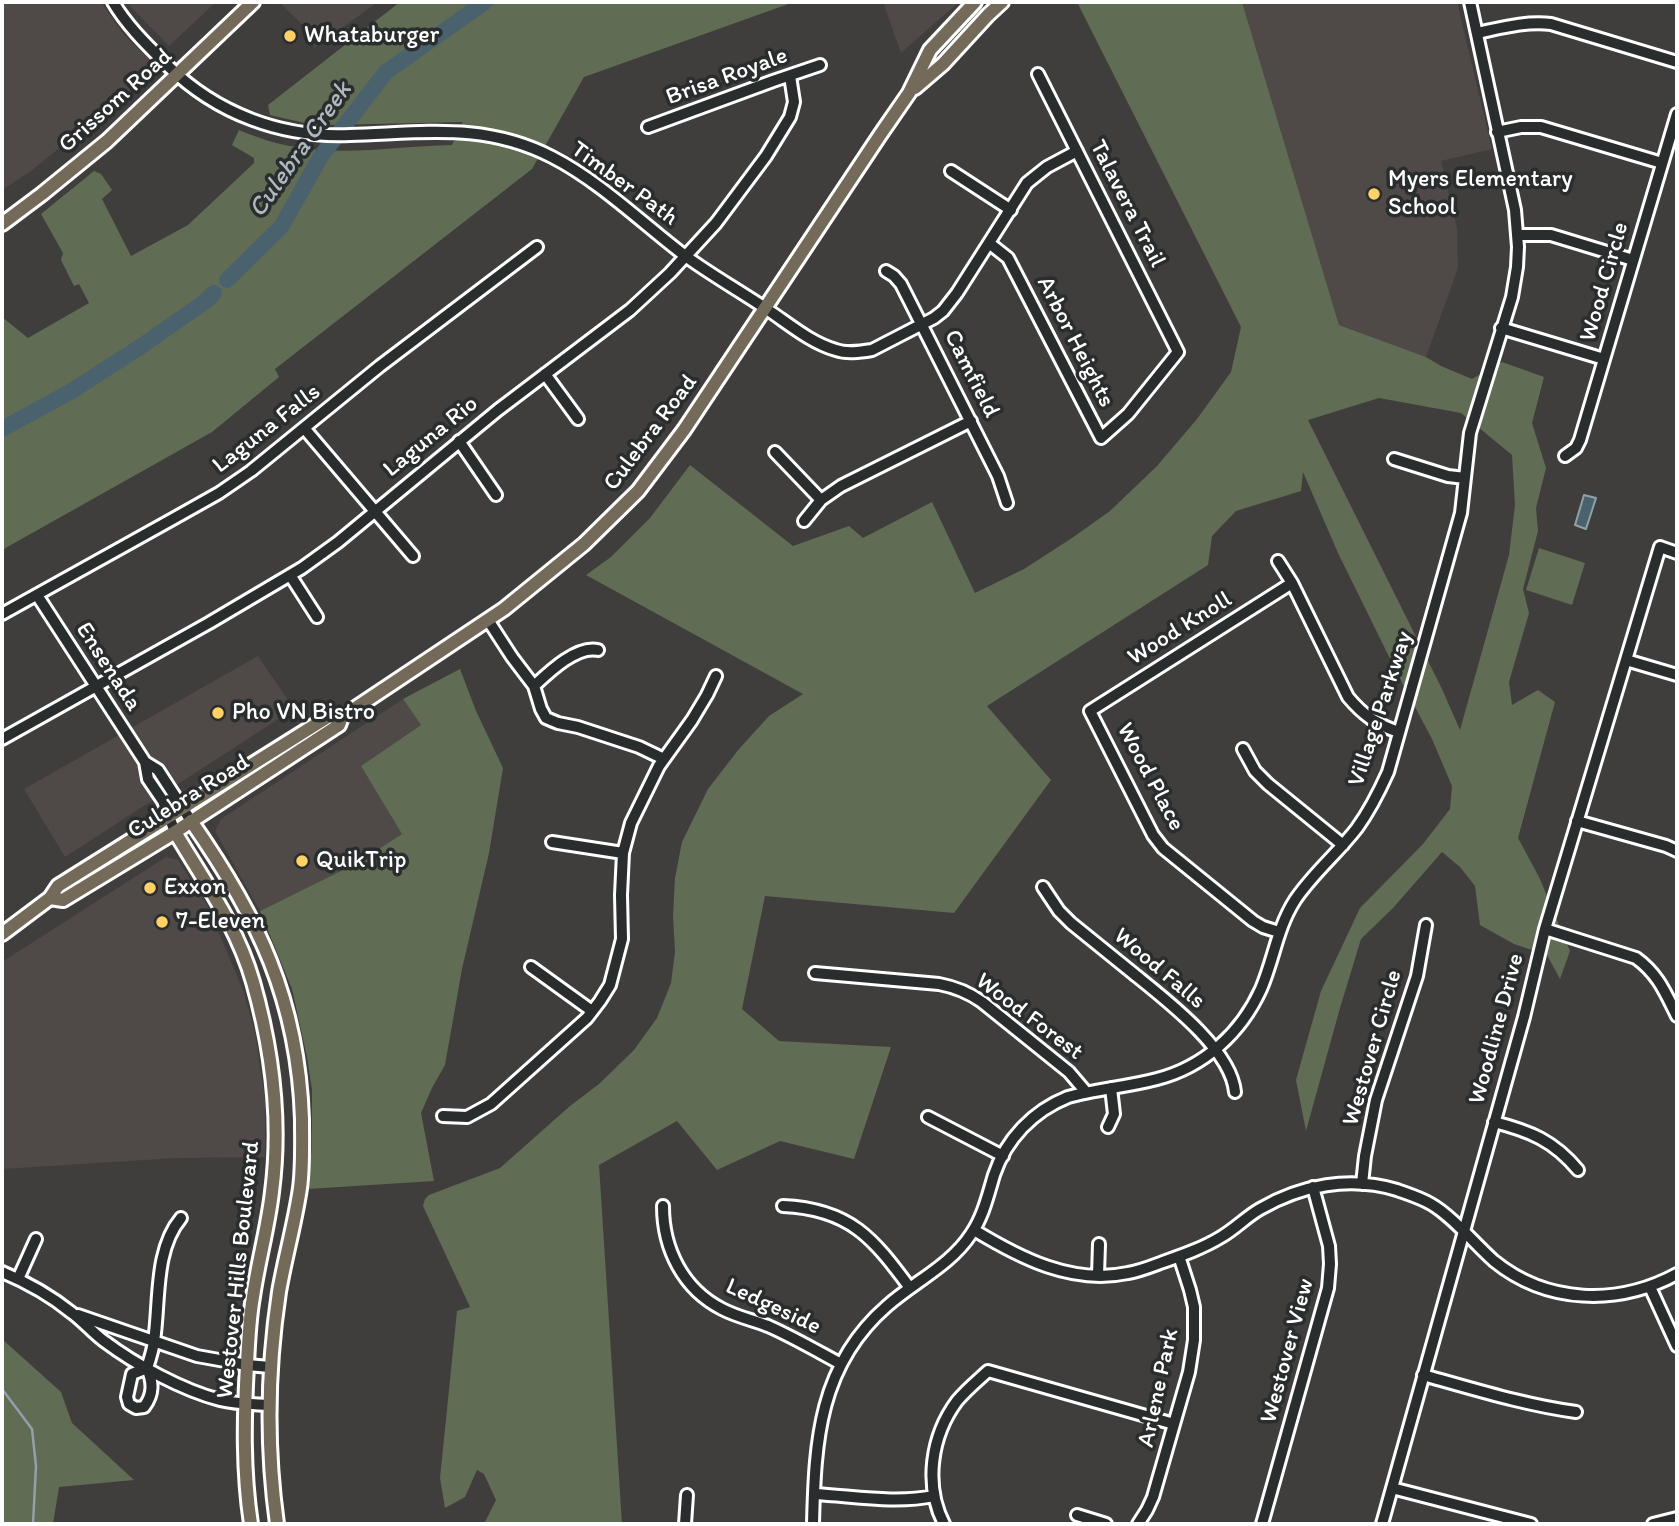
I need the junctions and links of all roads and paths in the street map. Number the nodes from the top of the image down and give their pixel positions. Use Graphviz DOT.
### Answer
graph roads {
  1 [pos="113,2"];
  2 [pos="253,2"];
  3 [pos="975,2"];
  4 [pos="1002,2"];
  5 [pos="1470,2"];
  6 [pos="1477,33"];
  7 [pos="1677,62"];
  8 [pos="820,65"];
  9 [pos="177,74"];
  10 [pos="1038,74"];
  11 [pos="790,76"];
  12 [pos="909,93"];
  13 [pos="1677,114"];
  14 [pos="648,127"];
  15 [pos="1497,132"];
  16 [pos="1077,151"];
  17 [pos="1662,163"];
  18 [pos="951,171"];
  19 [pos="1011,210"];
  20 [pos="2,224"];
  21 [pos="1518,235"];
  22 [pos="989,243"];
  23 [pos="537,247"];
  24 [pos="685,256"];
  25 [pos="1633,260"];
  26 [pos="886,271"];
  27 [pos="765,308"];
  28 [pos="922,324"];
  29 [pos="1501,328"];
  30 [pos="1178,352"];
  31 [pos="1604,359"];
  32 [pos="545,374"];
  33 [pos="578,419"];
  34 [pos="971,421"];
  35 [pos="304,428"];
  36 [pos="459,441"];
  37 [pos="775,452"];
  38 [pos="1565,456"];
  39 [pos="1394,459"];
  40 [pos="1465,478"];
  41 [pos="496,495"];
  42 [pos="821,500"];
  43 [pos="1007,503"];
  44 [pos="375,510"];
  45 [pos="804,521"];
  46 [pos="1677,552"];
  47 [pos="413,556"];
  48 [pos="1278,561"];
  49 [pos="290,575"];
  50 [pos="1292,583"];
  51 [pos="37,595"];
  52 [pos="2,614"];
  53 [pos="317,617"];
  54 [pos="488,620"];
  55 [pos="598,650"];
  56 [pos="1626,660"];
  57 [pos="1677,675"];
  58 [pos="716,676"];
  59 [pos="95,686"];
  60 [pos="534,686"];
  61 [pos="1090,711"];
  62 [pos="342,717"];
  63 [pos="1399,732"];
  64 [pos="2,739"];
  65 [pos="1243,749"];
  66 [pos="664,759"];
  67 [pos="145,762"];
  68 [pos="183,808"];
  69 [pos="169,817"];
  70 [pos="191,821"];
  71 [pos="1577,821"];
  72 [pos="175,832"];
  73 [pos="552,842"];
  74 [pos="1343,845"];
  75 [pos="1677,851"];
  76 [pos="623,853"];
  77 [pos="1043,887"];
  78 [pos="51,898"];
  79 [pos="247,910"];
  80 [pos="228,919"];
  81 [pos="1426,925"];
  82 [pos="1545,929"];
  83 [pos="1279,932"];
  84 [pos="2,934"];
  85 [pos="531,967"];
  86 [pos="815,974"];
  87 [pos="592,1011"];
  88 [pos="1677,1016"];
  89 [pos="1215,1050"];
  90 [pos="1111,1088"];
  91 [pos="1086,1092"];
  92 [pos="1235,1092"];
  93 [pos="443,1116"];
  94 [pos="928,1117"];
  95 [pos="1494,1122"];
  96 [pos="1108,1127"];
  97 [pos="1003,1156"];
  98 [pos="1578,1170"];
  99 [pos="1363,1184"];
  100 [pos="1314,1187"];
  101 [pos="663,1206"];
  102 [pos="783,1206"];
  103 [pos="181,1219"];
  104 [pos="974,1230"];
  105 [pos="1464,1232"];
  106 [pos="36,1239"];
  107 [pos="1099,1244"];
  108 [pos="1179,1256"];
  109 [pos="2,1272"];
  110 [pos="1098,1275"];
  111 [pos="1677,1275"];
  112 [pos="18,1279"];
  113 [pos="1650,1287"];
  114 [pos="910,1288"];
  115 [pos="72,1313"];
  116 [pos="154,1342"];
  117 [pos="1677,1346"];
  118 [pos="841,1364"];
  119 [pos="247,1365"];
  120 [pos="270,1367"];
  121 [pos="147,1368"];
  122 [pos="1423,1375"];
  123 [pos="244,1404"];
  124 [pos="268,1405"];
  125 [pos="1576,1412"];
  126 [pos="1174,1424"];
  127 [pos="1392,1488"];
  128 [pos="814,1494"];
  129 [pos="687,1495"];
  130 [pos="934,1496"];
  131 [pos="1077,1515"];
  132 [pos="1677,1518"];
  133 [pos="251,1524"];
  134 [pos="277,1524"];
  135 [pos="685,1524"];
  136 [pos="813,1524"];
  137 [pos="944,1524"];
  138 [pos="1106,1524"];
  139 [pos="1138,1524"];
  140 [pos="1262,1524"];
  141 [pos="1382,1524"];
  142 [pos="1531,1524"];
  143 [pos="1653,1524"];
  1 -- 9 [label="street, Timber Path"];
  2 -- 9 [label="main road, Grissom Road"];
  3 -- 12 [label="main road, Culebra Road"];
  4 -- 12 [label="main road, Culebra Road"];
  5 -- 6 [label="street, Village Parkway"];
  6 -- 7 [label="street"];
  6 -- 15 [label="street, Village Parkway"];
  8 -- 11 [label="street, Brisa Royale"];
  9 -- 20 [label="main road, Grissom Road"];
  9 -- 24 [label="street, Timber Path"];
  10 -- 16 [label="street, Talavera Trail"];
  11 -- 14 [label="street, Brisa Royale"];
  11 -- 24 [label="street, Laguna Rio"];
  12 -- 27 [label="main road, Culebra Road"];
  13 -- 17 [label="street, Wood Circle"];
  15 -- 17 [label="street"];
  15 -- 21 [label="street, Village Parkway"];
  16 -- 19 [label="street, Timber Path"];
  16 -- 30 [label="street, Talavera Trail"];
  17 -- 25 [label="street, Wood Circle"];
  18 -- 19 [label="street"];
  19 -- 22 [label="street, Timber Path"];
  21 -- 25 [label="street"];
  21 -- 29 [label="street, Village Parkway"];
  22 -- 28 [label="street, Timber Path"];
  22 -- 30 [label="street, Arbor Heights"];
  23 -- 35 [label="street, Laguna Falls"];
  24 -- 27 [label="street, Timber Path"];
  24 -- 32 [label="street, Laguna Rio"];
  25 -- 31 [label="street, Wood Circle"];
  26 -- 28 [label="street, Camfield"];
  27 -- 28 [label="street, Timber Path"];
  27 -- 54 [label="main road, Culebra Road"];
  28 -- 34 [label="street, Camfield"];
  29 -- 31 [label="street"];
  29 -- 40 [label="street, Village Parkway"];
  31 -- 38 [label="street, Wood Circle"];
  32 -- 33 [label="street"];
  32 -- 36 [label="street, Laguna Rio"];
  34 -- 42 [label="street"];
  34 -- 43 [label="street, Camfield"];
  35 -- 44 [label="street"];
  35 -- 51 [label="street, Laguna Falls"];
  36 -- 41 [label="street"];
  36 -- 44 [label="street, Laguna Rio"];
  37 -- 42 [label="street"];
  39 -- 40 [label="street"];
  40 -- 63 [label="street, Village Parkway"];
  42 -- 45 [label="street"];
  44 -- 47 [label="street"];
  44 -- 49 [label="street, Laguna Rio"];
  46 -- 56 [label="street, Woodline Drive"];
  48 -- 50 [label="street"];
  49 -- 53 [label="street"];
  49 -- 59 [label="street, Laguna Rio"];
  50 -- 61 [label="street, Wood Knoll"];
  50 -- 63 [label="street"];
  51 -- 52 [label="street, Laguna Falls"];
  51 -- 59 [label="street, Ensenada"];
  54 -- 60 [label="street"];
  54 -- 62 [label="main road, Culebra Road"];
  55 -- 60 [label="street"];
  56 -- 57 [label="street"];
  56 -- 71 [label="street, Woodline Drive"];
  58 -- 66 [label="street"];
  59 -- 64 [label="street, Laguna Rio"];
  59 -- 67 [label="street, Ensenada"];
  60 -- 66 [label="street"];
  61 -- 83 [label="street, Wood Place"];
  62 -- 68 [label="main road, Culebra Road"];
  62 -- 70 [label="main road, Culebra Road"];
  63 -- 74 [label="street, Village Parkway"];
  65 -- 74 [label="street"];
  66 -- 76 [label="street"];
  67 -- 68 [label="street, Ensenada"];
  67 -- 69 [label="street, Ensenada"];
  68 -- 69 [label="main road, Culebra Road"];
  68 -- 70 [label="street, Ensenada"];
  69 -- 72 [label="street, Ensenada"];
  69 -- 78 [label="main road, Culebra Road"];
  70 -- 72 [label="main road, Culebra Road"];
  70 -- 79 [label="main road, Westover Hills Boulevard"];
  71 -- 75 [label="street"];
  71 -- 82 [label="street, Woodline Drive"];
  72 -- 78 [label="main road, Culebra Road"];
  72 -- 80 [label="main road, Westover Hills Boulevard"];
  73 -- 76 [label="street"];
  74 -- 83 [label="street, Village Parkway"];
  76 -- 87 [label="street"];
  77 -- 89 [label="street, Wood Falls"];
  78 -- 84 [label="main road, Culebra Road"];
  79 -- 80 [label="main road"];
  79 -- 120 [label="main road, Westover Hills Boulevard"];
  80 -- 119 [label="main road, Westover Hills Boulevard"];
  81 -- 99 [label="street, Westover Circle"];
  82 -- 88 [label="street"];
  82 -- 95 [label="street, Woodline Drive"];
  83 -- 89 [label="street, Village Parkway"];
  85 -- 87 [label="street"];
  86 -- 91 [label="street, Wood Forest"];
  87 -- 93 [label="street"];
  89 -- 90 [label="street, Village Parkway"];
  89 -- 92 [label="street, Wood Falls"];
  90 -- 91 [label="street, Village Parkway"];
  90 -- 96 [label="street"];
  91 -- 97 [label="street, Village Parkway"];
  94 -- 97 [label="street"];
  95 -- 98 [label="street"];
  95 -- 105 [label="street, Woodline Drive"];
  97 -- 104 [label="street, Village Parkway"];
  99 -- 100 [label="street"];
  99 -- 105 [label="street"];
  100 -- 108 [label="street"];
  100 -- 140 [label="street, Westover View"];
  101 -- 118 [label="street, Ledgeside"];
  102 -- 114 [label="street"];
  103 -- 116 [label="street"];
  104 -- 110 [label="street"];
  104 -- 114 [label="street, Village Parkway"];
  105 -- 113 [label="street"];
  105 -- 122 [label="street, Woodline Drive"];
  106 -- 112 [label="street"];
  107 -- 110 [label="street"];
  108 -- 110 [label="street"];
  108 -- 126 [label="street, Arlene Park"];
  109 -- 112 [label="street"];
  111 -- 113 [label="street"];
  112 -- 115 [label="street"];
  113 -- 117 [label="street"];
  114 -- 118 [label="street, Village Parkway"];
  115 -- 116 [label="street"];
  115 -- 121 [label="street"];
  116 -- 119 [label="street"];
  116 -- 121 [label="street"];
  118 -- 128 [label="street, Village Parkway"];
  119 -- 120 [label="street"];
  119 -- 123 [label="main road, Westover Hills Boulevard"];
  120 -- 124 [label="main road, Westover Hills Boulevard"];
  121 -- 123 [label="street"];
  122 -- 125 [label="street"];
  122 -- 127 [label="street, Woodline Drive"];
  123 -- 124 [label="street"];
  123 -- 133 [label="main road, Westover Hills Boulevard"];
  124 -- 134 [label="main road, Westover Hills Boulevard"];
  126 -- 130 [label="street"];
  126 -- 139 [label="street, Arlene Park"];
  127 -- 141 [label="street, Woodline Drive"];
  127 -- 142 [label="street"];
  128 -- 130 [label="street"];
  128 -- 136 [label="street, Village Parkway"];
  129 -- 135 [label="street"];
  130 -- 137 [label="street"];
  131 -- 138 [label="street"];
  132 -- 143 [label="street"];
}
